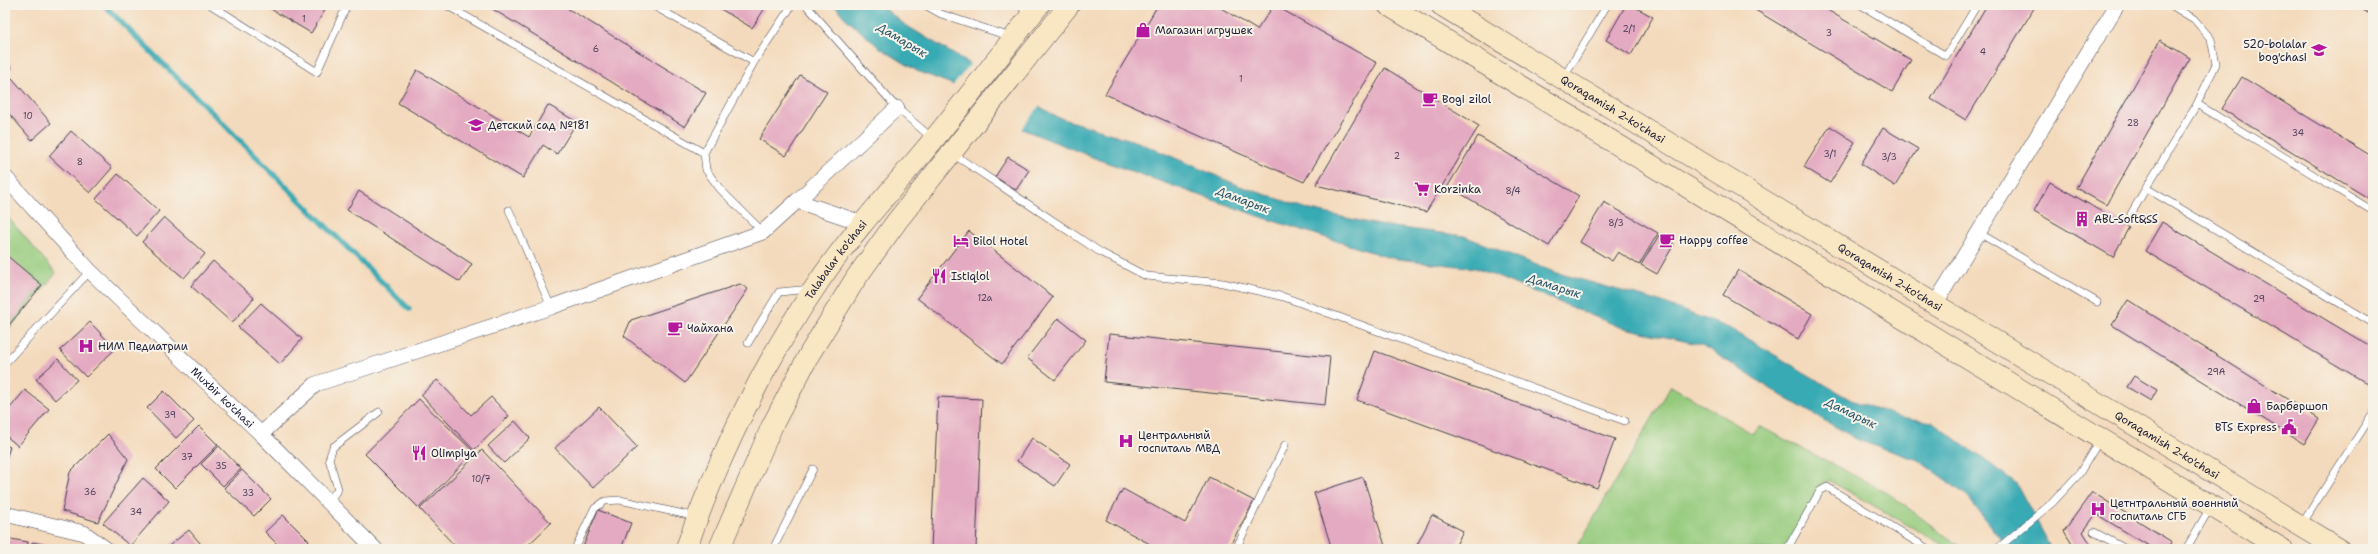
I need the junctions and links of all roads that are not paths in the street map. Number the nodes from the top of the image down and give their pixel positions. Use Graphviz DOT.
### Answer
graph roads {
  1 [pos="211,5"];
  2 [pos="347,5"];
  3 [pos="446,5"];
  4 [pos="652,5"];
  5 [pos="792,5"];
  6 [pos="806,5"];
  7 [pos="925,5"];
  8 [pos="1069,5"];
  9 [pos="1388,5"];
  10 [pos="1442,5"];
  11 [pos="1607,5"];
  12 [pos="1861,5"];
  13 [pos="1977,5"];
  14 [pos="2117,5"];
  15 [pos="2171,5"];
  16 [pos="1030,9"];
  17 [pos="1013,38"];
  18 [pos="754,62"];
  19 [pos="1563,79"];
  20 [pos="2197,104"];
  21 [pos="897,108"];
  22 [pos="934,139"];
  23 [pos="704,153"];
  24 [pos="952,153"];
  25 [pos="5,177"];
  26 [pos="2146,188"];
  27 [pos="797,201"];
  28 [pos="509,210"];
  29 [pos="2373,212"];
  30 [pos="2131,214"];
  31 [pos="862,223"];
  32 [pos="763,232"];
  33 [pos="1979,232"];
  34 [pos="90,271"];
  35 [pos="815,289"];
  36 [pos="2097,302"];
  37 [pos="1935,304"];
  38 [pos="552,307"];
  39 [pos="2373,323"];
  40 [pos="748,343"];
  41 [pos="2011,350"];
  42 [pos="5,363"];
  43 [pos="1997,376"];
  44 [pos="379,412"];
  45 [pos="2373,413"];
  46 [pos="1625,421"];
  47 [pos="261,434"];
  48 [pos="2101,439"];
  49 [pos="1285,445"];
  50 [pos="813,469"];
  51 [pos="328,502"];
  52 [pos="2211,506"];
  53 [pos="5,514"];
  54 [pos="698,517"];
  55 [pos="2301,526"];
  56 [pos="2094,532"];
  57 [pos="106,549"];
  58 [pos="375,549"];
  59 [pos="575,549"];
  60 [pos="686,549"];
  61 [pos="719,549"];
  62 [pos="773,549"];
  63 [pos="1236,549"];
  64 [pos="1787,549"];
  65 [pos="1928,549"];
  66 [pos="1997,549"];
  67 [pos="2126,549"];
  68 [pos="2186,549"];
  69 [pos="2282,549"];
  70 [pos="2340,549"];
  1 -- 2 [label="lane"];
  3 -- 23 [label="lane"];
  4 -- 18 [label="lane"];
  5 -- 18 [label="lane"];
  6 -- 21 [label="lane"];
  7 -- 17 [label="lane"];
  8 -- 24 [label="main road"];
  9 -- 43 [label="main road"];
  10 -- 19 [label="main road, Qoraqamish 2-ko'chasi"];
  11 -- 19 [label="lane"];
  12 -- 13 [label="lane"];
  14 -- 33 [label="street"];
  15 -- 20 [label="lane"];
  16 -- 17 [label="main road, Talabalar ko'chasi"];
  17 -- 22 [label="main road, Talabalar ko'chasi"];
  18 -- 23 [label="lane"];
  19 -- 37 [label="main road, Qoraqamish 2-ko'chasi"];
  20 -- 26 [label="lane"];
  20 -- 29 [label="lane"];
  21 -- 22 [label="lane"];
  21 -- 27 [label="street"];
  22 -- 24 [label="main road"];
  22 -- 31 [label="main road, Talabalar ko'chasi"];
  23 -- 32 [label="lane"];
  24 -- 46 [label="lane"];
  24 -- 61 [label="main road"];
  25 -- 34 [label="street, Muxbir ko'chasi"];
  26 -- 30 [label="lane"];
  26 -- 39 [label="lane"];
  27 -- 31 [label="street"];
  27 -- 32 [label="street"];
  28 -- 38 [label="lane"];
  31 -- 35 [label="main road, Talabalar ko'chasi"];
  32 -- 38 [label="street"];
  33 -- 36 [label="lane"];
  33 -- 37 [label="street"];
  34 -- 42 [label="lane"];
  34 -- 47 [label="street, Muxbir ko'chasi"];
  35 -- 40 [label="lane"];
  35 -- 54 [label="main road, Talabalar ko'chasi"];
  37 -- 41 [label="main road, Qoraqamish 2-ko'chasi"];
  38 -- 47 [label="street"];
  41 -- 43 [label="main road"];
  41 -- 55 [label="main road, Qoraqamish 2-ko'chasi"];
  43 -- 48 [label="main road"];
  44 -- 51 [label="lane"];
  45 -- 55 [label="lane"];
  47 -- 51 [label="street, Muxbir ko'chasi"];
  48 -- 52 [label="main road"];
  48 -- 66 [label="lane"];
  49 -- 63 [label="lane"];
  50 -- 62 [label="lane"];
  51 -- 58 [label="street, Muxbir ko'chasi"];
  52 -- 68 [label="lane"];
  52 -- 69 [label="main road"];
  53 -- 57 [label="street"];
  54 -- 59 [label="lane"];
  54 -- 60 [label="main road, Talabalar ko'chasi"];
  55 -- 70 [label="main road, Qoraqamish 2-ko'chasi"];
  56 -- 67 [label="lane"];
  64 -- 65 [label="lane"];
}
